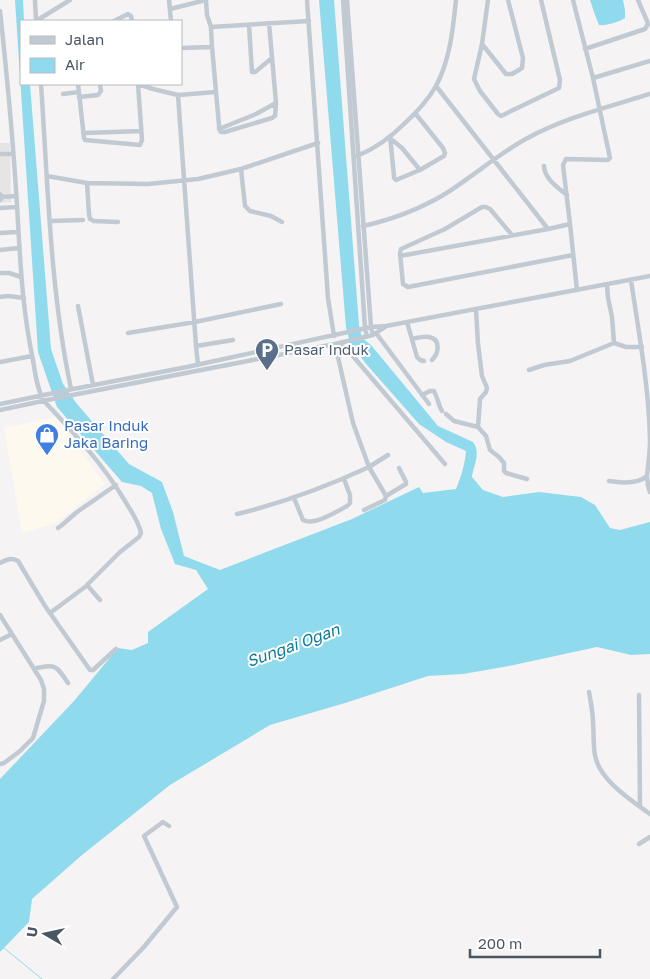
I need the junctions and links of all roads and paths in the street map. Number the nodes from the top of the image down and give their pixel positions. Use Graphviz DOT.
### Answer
graph roads {
  1 [pos="35,0"];
  2 [pos="70,0"];
  3 [pos="169,0"];
  4 [pos="206,0"];
  5 [pos="307,0"];
  6 [pos="342,0"];
  7 [pos="347,0"];
  8 [pos="456,0"];
  9 [pos="488,0"];
  10 [pos="508,0"];
  11 [pos="540,0"];
  12 [pos="573,0"];
  13 [pos="638,0"];
  14 [pos="170,9"];
  15 [pos="0,11"];
  16 [pos="36,20"];
  17 [pos="38,20"];
  18 [pos="116,20"];
  19 [pos="132,20"];
  20 [pos="171,20"];
  21 [pos="309,21"];
  22 [pos="1,22"];
  23 [pos="269,24"];
  24 [pos="249,25"];
  25 [pos="211,27"];
  26 [pos="482,44"];
  27 [pos="212,47"];
  28 [pos="182,48"];
  29 [pos="585,49"];
  30 [pos="272,58"];
  31 [pos="650,61"];
  32 [pos="593,78"];
  33 [pos="41,85"];
  34 [pos="78,85"];
  35 [pos="100,85"];
  36 [pos="138,85"];
  37 [pos="141,85"];
  38 [pos="436,86"];
  39 [pos="216,92"];
  40 [pos="62,94"];
  41 [pos="178,94"];
  42 [pos="650,94"];
  43 [pos="79,95"];
  44 [pos="276,103"];
  45 [pos="600,110"];
  46 [pos="415,113"];
  47 [pos="219,129"];
  48 [pos="141,130"];
  49 [pos="84,133"];
  50 [pos="390,138"];
  51 [pos="318,143"];
  52 [pos="0,154"];
  53 [pos="13,154"];
  54 [pos="356,156"];
  55 [pos="493,160"];
  56 [pos="544,166"];
  57 [pos="242,169"];
  58 [pos="420,170"];
  59 [pos="47,176"];
  60 [pos="184,180"];
  61 [pos="87,183"];
  62 [pos="566,195"];
  63 [pos="16,196"];
  64 [pos="1,197"];
  65 [pos="17,207"];
  66 [pos="0,208"];
  67 [pos="82,220"];
  68 [pos="50,221"];
  69 [pos="118,222"];
  70 [pos="282,222"];
  71 [pos="570,224"];
  72 [pos="362,226"];
  73 [pos="548,229"];
  74 [pos="18,232"];
  75 [pos="0,233"];
  76 [pos="512,235"];
  77 [pos="19,248"];
  78 [pos="0,250"];
  79 [pos="573,255"];
  80 [pos="400,256"];
  81 [pos="0,273"];
  82 [pos="650,276"];
  83 [pos="21,277"];
  84 [pos="630,280"];
  85 [pos="607,284"];
  86 [pos="577,290"];
  87 [pos="0,297"];
  88 [pos="24,298"];
  89 [pos="281,304"];
  90 [pos="78,306"];
  91 [pos="476,310"];
  92 [pos="194,322"];
  93 [pos="407,322"];
  94 [pos="386,326"];
  95 [pos="366,328"];
  96 [pos="128,333"];
  97 [pos="370,335"];
  98 [pos="334,336"];
  99 [pos="412,339"];
  100 [pos="233,340"];
  101 [pos="614,343"];
  102 [pos="336,345"];
  103 [pos="196,346"];
  104 [pos="642,347"];
  105 [pos="32,356"];
  106 [pos="432,360"];
  107 [pos="424,361"];
  108 [pos="0,362"];
  109 [pos="198,364"];
  110 [pos="529,370"];
  111 [pos="200,371"];
  112 [pos="93,385"];
  113 [pos="69,389"];
  114 [pos="422,395"];
  115 [pos="52,396"];
  116 [pos="43,398"];
  117 [pos="0,404"];
  118 [pos="429,404"];
  119 [pos="0,410"];
  120 [pos="478,427"];
  121 [pos="388,455"];
  122 [pos="445,464"];
  123 [pos="369,467"];
  124 [pos="400,468"];
  125 [pos="647,476"];
  126 [pos="344,479"];
  127 [pos="527,480"];
  128 [pos="609,482"];
  129 [pos="116,485"];
  130 [pos="650,492"];
  131 [pos="386,496"];
  132 [pos="294,498"];
  133 [pos="364,510"];
  134 [pos="237,514"];
  135 [pos="58,528"];
  136 [pos="0,564"];
  137 [pos="86,585"];
  138 [pos="100,600"];
  139 [pos="50,613"];
  140 [pos="0,615"];
  141 [pos="12,634"];
  142 [pos="0,640"];
  143 [pos="116,649"];
  144 [pos="34,669"];
  145 [pos="68,683"];
  146 [pos="590,692"];
  147 [pos="639,696"];
  148 [pos="0,764"];
  149 [pos="640,807"];
  150 [pos="650,814"];
  151 [pos="169,826"];
  152 [pos="650,837"];
  153 [pos="639,844"];
  154 [pos="113,979"];
  1 -- 16 [label="street"];
  2 -- 17 [label="street"];
  3 -- 14 [label="street"];
  4 -- 14 [label="street"];
  4 -- 25 [label="street"];
  5 -- 21 [label="street"];
  6 -- 54 [label="street"];
  7 -- 54 [label="street"];
  8 -- 38 [label="street"];
  9 -- 26 [label="street"];
  10 -- 26 [label="street"];
  11 -- 26 [label="street"];
  12 -- 29 [label="street"];
  13 -- 29 [label="street"];
  14 -- 20 [label="street"];
  15 -- 22 [label="street"];
  18 -- 19 [label="street"];
  21 -- 23 [label="street"];
  21 -- 51 [label="street"];
  22 -- 53 [label="street"];
  23 -- 24 [label="street"];
  23 -- 30 [label="street"];
  24 -- 25 [label="street"];
  24 -- 30 [label="street"];
  25 -- 27 [label="street"];
  27 -- 28 [label="street"];
  27 -- 39 [label="street"];
  29 -- 32 [label="street"];
  30 -- 44 [label="street"];
  31 -- 32 [label="street"];
  32 -- 45 [label="street"];
  33 -- 59 [label="street"];
  34 -- 43 [label="street"];
  35 -- 43 [label="street"];
  36 -- 48 [label="street"];
  37 -- 41 [label="street"];
  38 -- 46 [label="street"];
  38 -- 55 [label="street"];
  39 -- 41 [label="street"];
  39 -- 47 [label="street"];
  40 -- 43 [label="street"];
  41 -- 60 [label="street"];
  42 -- 45 [label="street"];
  43 -- 49 [label="street"];
  44 -- 47 [label="street"];
  44 -- 47 [label="street"];
  45 -- 55 [label="street"];
  45 -- 62 [label="street"];
  46 -- 50 [label="street"];
  46 -- 58 [label="street"];
  48 -- 49 [label="street"];
  48 -- 49 [label="street"];
  50 -- 54 [label="street"];
  50 -- 58 [label="street"];
  50 -- 58 [label="street"];
  51 -- 57 [label="street"];
  51 -- 98 [label="street"];
  52 -- 53 [label="street"];
  53 -- 63 [label="street"];
  54 -- 72 [label="street"];
  55 -- 72 [label="street"];
  55 -- 73 [label="street"];
  56 -- 62 [label="street"];
  57 -- 60 [label="street"];
  57 -- 70 [label="street"];
  59 -- 61 [label="street"];
  59 -- 68 [label="street"];
  60 -- 61 [label="street"];
  60 -- 92 [label="street"];
  61 -- 69 [label="street"];
  62 -- 71 [label="street"];
  63 -- 64 [label="street"];
  63 -- 65 [label="street"];
  65 -- 66 [label="street"];
  65 -- 74 [label="street"];
  67 -- 68 [label="street"];
  68 -- 113 [label="street"];
  71 -- 73 [label="street"];
  71 -- 79 [label="street"];
  72 -- 95 [label="street"];
  73 -- 76 [label="street"];
  74 -- 75 [label="street"];
  74 -- 77 [label="street"];
  76 -- 80 [label="street"];
  76 -- 80 [label="street"];
  77 -- 78 [label="street"];
  77 -- 83 [label="street"];
  79 -- 80 [label="street"];
  79 -- 86 [label="street"];
  81 -- 83 [label="street"];
  82 -- 84 [label="street"];
  83 -- 88 [label="street"];
  84 -- 85 [label="street"];
  84 -- 104 [label="street"];
  85 -- 86 [label="street"];
  85 -- 101 [label="street"];
  86 -- 91 [label="street"];
  87 -- 88 [label="street"];
  88 -- 105 [label="street"];
  89 -- 92 [label="street"];
  90 -- 112 [label="street"];
  91 -- 93 [label="street"];
  91 -- 120 [label="street"];
  92 -- 96 [label="street"];
  92 -- 103 [label="street"];
  93 -- 94 [label="street"];
  93 -- 99 [label="street"];
  94 -- 95 [label="street"];
  94 -- 97 [label="street"];
  95 -- 97 [label="street"];
  95 -- 98 [label="street"];
  97 -- 102 [label="street"];
  97 -- 114 [label="street"];
  98 -- 109 [label="street"];
  99 -- 106 [label="street"];
  99 -- 107 [label="street"];
  100 -- 103 [label="street"];
  101 -- 104 [label="street"];
  101 -- 110 [label="street"];
  102 -- 111 [label="street"];
  102 -- 122 [label="street"];
  102 -- 123 [label="street"];
  103 -- 109 [label="street"];
  104 -- 125 [label="street"];
  105 -- 108 [label="street"];
  105 -- 116 [label="street"];
  109 -- 111 [label="street"];
  109 -- 112 [label="street"];
  111 -- 115 [label="street"];
  112 -- 113 [label="street"];
  113 -- 115 [label="street"];
  114 -- 118 [label="street"];
  114 -- 120 [label="street"];
  115 -- 116 [label="street"];
  116 -- 117 [label="street"];
  116 -- 119 [label="street"];
  116 -- 129 [label="street"];
  120 -- 127 [label="street"];
  121 -- 123 [label="street"];
  123 -- 126 [label="street"];
  123 -- 131 [label="street"];
  124 -- 131 [label="street"];
  125 -- 128 [label="street"];
  125 -- 130 [label="street"];
  126 -- 132 [label="street"];
  126 -- 132 [label="street"];
  129 -- 135 [label="street"];
  129 -- 137 [label="street"];
  131 -- 133 [label="street"];
  132 -- 134 [label="street"];
  136 -- 139 [label="street"];
  137 -- 138 [label="street"];
  137 -- 139 [label="street"];
  139 -- 143 [label="street"];
  140 -- 141 [label="street"];
  141 -- 142 [label="street"];
  141 -- 144 [label="street"];
  144 -- 145 [label="street"];
  144 -- 148 [label="street"];
  146 -- 149 [label="street"];
  147 -- 149 [label="street"];
  149 -- 150 [label="street"];
  151 -- 154 [label="street"];
  152 -- 153 [label="street"];
}
